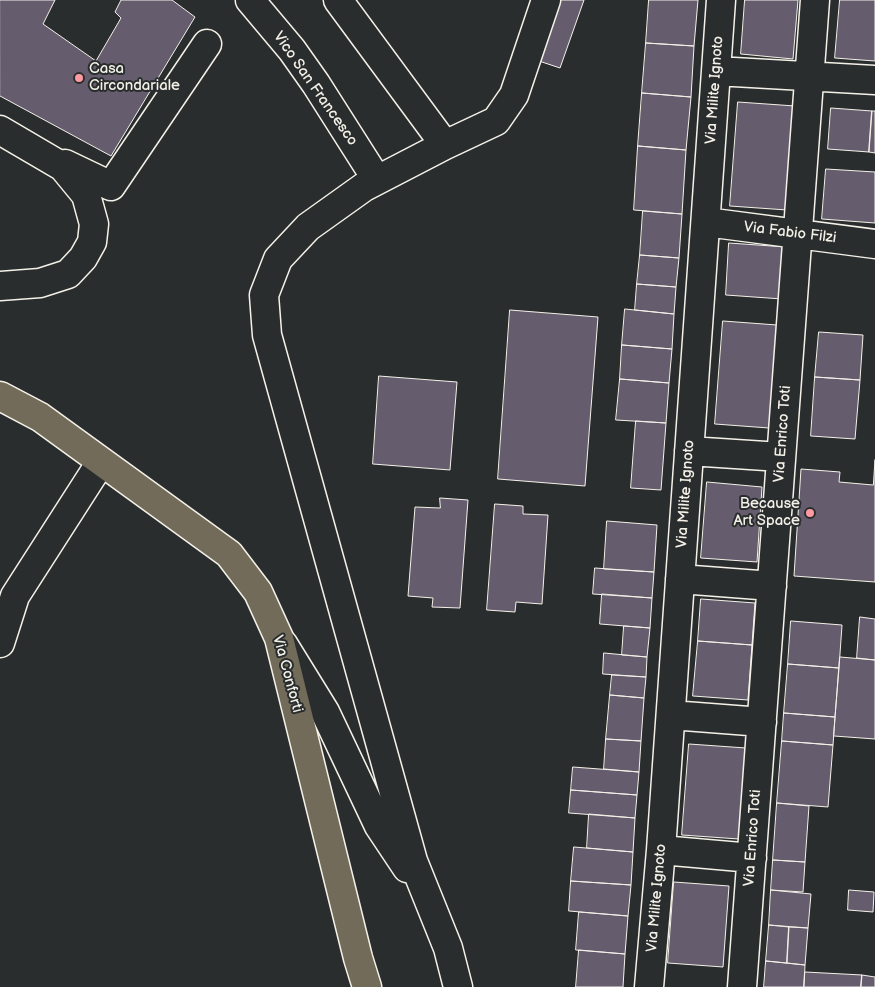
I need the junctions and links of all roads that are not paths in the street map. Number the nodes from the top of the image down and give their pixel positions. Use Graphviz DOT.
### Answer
graph roads {
  1 [pos="250,0"];
  2 [pos="338,0"];
  3 [pos="546,0"];
  4 [pos="721,0"];
  5 [pos="815,0"];
  6 [pos="207,44"];
  7 [pos="716,71"];
  8 [pos="810,76"];
  9 [pos="875,80"];
  10 [pos="0,130"];
  11 [pos="445,145"];
  12 [pos="28,146"];
  13 [pos="377,180"];
  14 [pos="706,222"];
  15 [pos="798,234"];
  16 [pos="875,244"];
  17 [pos="0,286"];
  18 [pos="0,396"];
  19 [pos="690,451"];
  20 [pos="781,458"];
  21 [pos="101,462"];
  22 [pos="680,579"];
  23 [pos="772,586"];
  24 [pos="279,638"];
  25 [pos="0,643"];
  26 [pos="671,715"];
  27 [pos="762,722"];
  28 [pos="661,850"];
  29 [pos="752,858"];
  30 [pos="430,902"];
  31 [pos="367,987"];
  32 [pos="458,987"];
  33 [pos="649,987"];
  34 [pos="742,987"];
  1 -- 13 [label="street, Vico San Francesco"];
  2 -- 11 [label="street"];
  3 -- 11 [label="street"];
  4 -- 7 [label="street, Via Milite Ignoto"];
  5 -- 8 [label="street, Via Enrico Toti"];
  6 -- 12 [label="street"];
  7 -- 8 [label="street"];
  7 -- 14 [label="street, Via Milite Ignoto"];
  8 -- 9 [label="street"];
  8 -- 15 [label="street, Via Enrico Toti"];
  10 -- 12 [label="street"];
  11 -- 13 [label="street"];
  12 -- 17 [label="street"];
  13 -- 30 [label="street"];
  14 -- 15 [label="street, Via Fabio Filzi"];
  14 -- 19 [label="street, Via Milite Ignoto"];
  15 -- 16 [label="street, Via Fabio Filzi"];
  15 -- 20 [label="street, Via Enrico Toti"];
  18 -- 21 [label="main road, Via Conforti"];
  19 -- 20 [label="street"];
  19 -- 22 [label="street, Via Milite Ignoto"];
  20 -- 23 [label="street, Via Enrico Toti"];
  21 -- 24 [label="main road, Via Conforti"];
  21 -- 25 [label="street"];
  22 -- 23 [label="street"];
  22 -- 26 [label="street, Via Milite Ignoto"];
  23 -- 27 [label="street, Via Enrico Toti"];
  24 -- 30 [label="street"];
  24 -- 31 [label="main road, Via Conforti"];
  26 -- 27 [label="street"];
  26 -- 28 [label="street, Via Milite Ignoto"];
  27 -- 29 [label="street, Via Enrico Toti"];
  28 -- 29 [label="street"];
  28 -- 33 [label="street, Via Milite Ignoto"];
  29 -- 34 [label="street, Via Enrico Toti"];
  30 -- 32 [label="street"];
}
